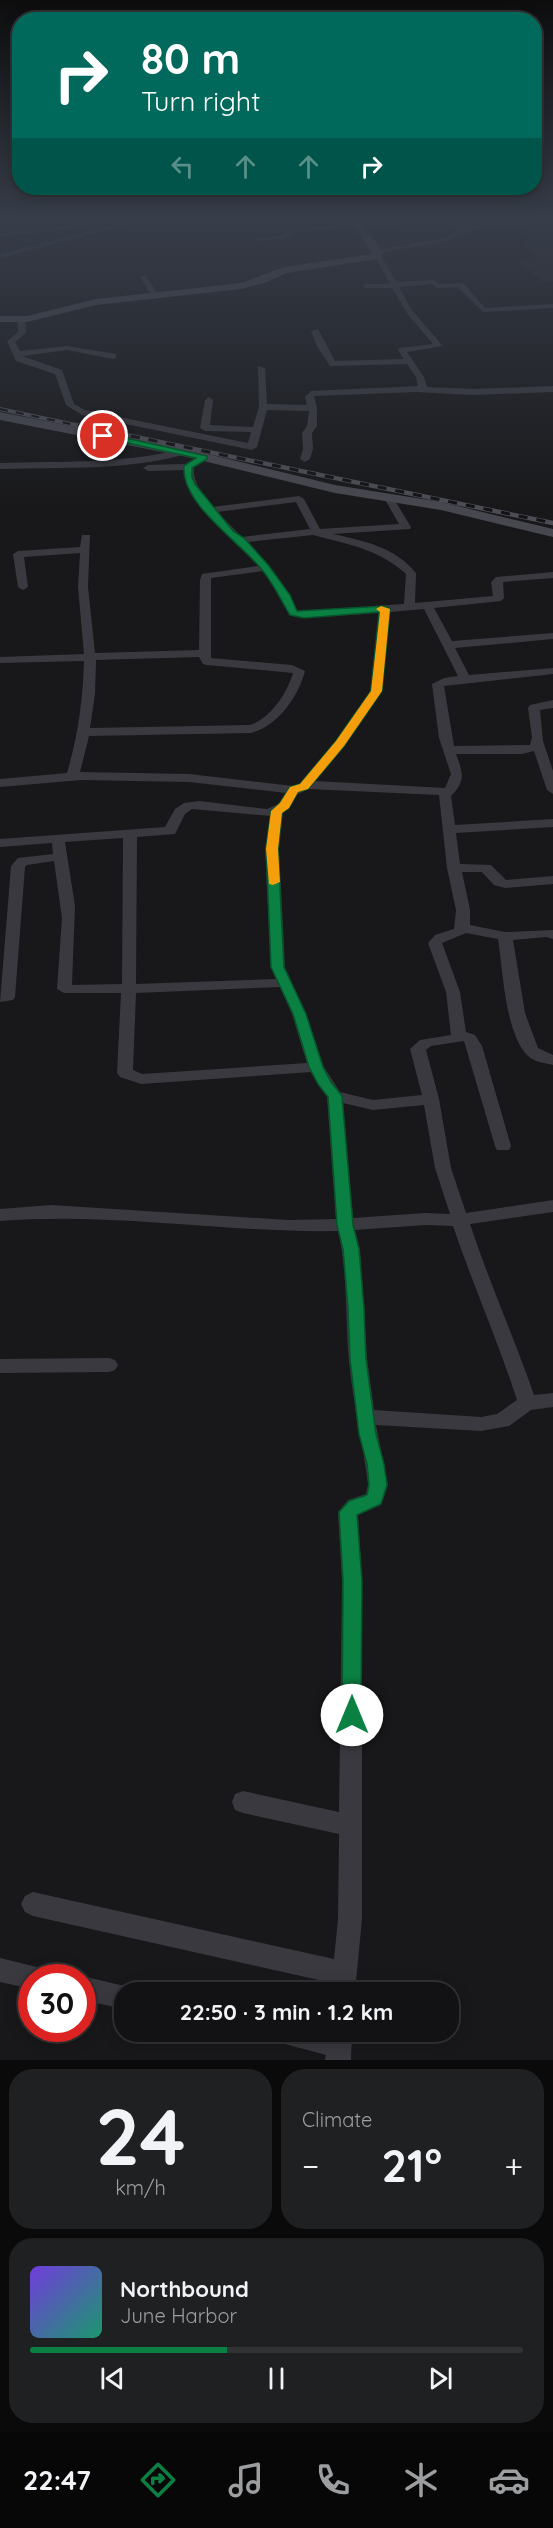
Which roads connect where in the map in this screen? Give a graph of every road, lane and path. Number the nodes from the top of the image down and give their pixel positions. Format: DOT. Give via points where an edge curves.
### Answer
graph roads {
  1 [pos="53,314"];
  2 [pos="411,314"];
  3 [pos="0,319"];
  4 [pos="21,319"];
  5 [pos="315,331"];
  6 [pos="11,341"];
  7 [pos="0,342"];
  8 [pos="16,354"];
  9 [pos="113,356"];
  10 [pos="410,361"];
  11 [pos="261,368"];
  12 [pos="423,389"];
  13 [pos="553,389"];
  14 [pos="209,400"];
  15 [pos="263,406"];
  16 [pos="313,408"];
  17 [pos="0,416"];
  18 [pos="258,430"];
  19 [pos="183,452"];
  20 [pos="204,458"];
  21 [pos="306,459"];
  22 [pos="0,466"];
  23 [pos="188,466"];
  24 [pos="94,470"];
  25 [pos="388,496"];
  26 [pos="211,510"];
  27 [pos="317,533"];
  28 [pos="553,533"];
  29 [pos="86,537"];
  30 [pos="240,540"];
  31 [pos="85,550"];
  32 [pos="266,568"];
  33 [pos="553,575"];
  34 [pos="23,587"];
  35 [pos="428,606"];
  36 [pos="409,607"];
  37 [pos="385,609"];
  38 [pos="553,636"];
  39 [pos="448,645"];
  40 [pos="205,653"];
  41 [pos="90,657"];
  42 [pos="0,660"];
  43 [pos="553,671"];
  44 [pos="465,678"];
  45 [pos="553,704"];
  46 [pos="84,732"];
  47 [pos="537,742"];
  48 [pos="450,750"];
  49 [pos="72,777"];
  50 [pos="0,783"];
  51 [pos="299,788"];
  52 [pos="553,790"];
  53 [pos="449,792"];
  54 [pos="277,811"];
  55 [pos="553,823"];
  56 [pos="450,829"];
  57 [pos="130,835"];
  58 [pos="58,839"];
  59 [pos="0,843"];
  60 [pos="58,857"];
  61 [pos="454,868"];
  62 [pos="553,880"];
  63 [pos="462,928"];
  64 [pos="553,935"];
  65 [pos="505,936"];
  66 [pos="285,982"];
  67 [pos="129,989"];
  68 [pos="0,997"];
  69 [pos="459,1035"];
  70 [pos="553,1060"];
  71 [pos="316,1067"];
  72 [pos="335,1096"];
  73 [pos="431,1099"];
  74 [pos="503,1146"];
  75 [pos="553,1206"];
  76 [pos="0,1215"];
  77 [pos="459,1220"];
  78 [pos="345,1225"];
  79 [pos="109,1365"];
  80 [pos="0,1366"];
  81 [pos="553,1400"];
  82 [pos="527,1403"];
  83 [pos="365,1417"];
  84 [pos="243,1802"];
  85 [pos="351,1826"];
  86 [pos="33,1904"];
  87 [pos="0,1970"];
  88 [pos="18,1974"];
  89 [pos="340,1982"];
  90 [pos="344,1982"];
  91 [pos="96,1991"];
  92 [pos="114,1995"];
  93 [pos="323,2042"];
  94 [pos="339,2046"];
  1 -- 4 [label="street"];
  2 -- 10 [label="street" via="439,346 402,350"];
  3 -- 4 [label="street"];
  4 -- 6 [label="street" via="22,333"];
  5 -- 10 [label="street" via="333,364"];
  6 -- 7 [label="street"];
  6 -- 8 [label="street"];
  8 -- 9 [label="street" via="67,348"];
  8 -- 18 [label="street" via="22,361 58,372 70,405 82,412 249,447 254,446"];
  10 -- 12 [label="street"];
  11 -- 15 [label="street"];
  12 -- 13 [label="street"];
  12 -- 16 [label="street" via="311,394"];
  14 -- 18 [label="street" via="205,428"];
  15 -- 16 [label="street"];
  15 -- 18 [label="street"];
  16 -- 21 [label="street"];
  17 -- 19 [label="street"];
  19 -- 20 [label="street"];
  19 -- 22 [label="street" via="162,458 98,463"];
  20 -- 23 [label="street"];
  20 -- 25 [label="street" via="335,489"];
  23 -- 24 [label="street"];
  23 -- 26 [label="street" via="187,477"];
  25 -- 27 [label="street" via="406,527"];
  25 -- 28 [label="street"];
  26 -- 27 [label="street" via="299,499"];
  26 -- 30 [label="street"];
  27 -- 30 [label="street"];
  27 -- 36 [label="street" via="358,541 398,558 411,573"];
  29 -- 31 [label="street"];
  30 -- 32 [label="street"];
  31 -- 34 [label="street" via="18,554"];
  31 -- 41 [label="street" via="83,587"];
  32 -- 37 [label="street" via="297,615"];
  32 -- 40 [label="street" via="206,576"];
  33 -- 35 [label="street" via="500,579 496,582 497,600"];
  35 -- 36 [label="street"];
  35 -- 39 [label="street"];
  36 -- 37 [label="street"];
  37 -- 51 [label="street" via="376,691 340,744"];
  38 -- 39 [label="street"];
  39 -- 44 [label="street"];
  40 -- 41 [label="street"];
  40 -- 46 [label="street" via="207,662 212,664 296,669 297,682 258,728"];
  41 -- 42 [label="street"];
  41 -- 46 [label="street"];
  43 -- 44 [label="street"];
  44 -- 48 [label="street" via="438,684"];
  45 -- 47 [label="street" via="534,708"];
  46 -- 49 [label="street"];
  47 -- 48 [label="street" via="535,747 522,750"];
  47 -- 52 [label="street"];
  48 -- 53 [label="street" via="457,774"];
  49 -- 50 [label="street"];
  49 -- 51 [label="street" via="189,778"];
  51 -- 53 [label="street" via="325,785"];
  51 -- 54 [label="street"];
  53 -- 56 [label="street" via="446,801"];
  54 -- 57 [label="street" via="188,806 181,810 170,831"];
  54 -- 66 [label="street" via="272,849 276,943 278,967"];
  55 -- 56 [label="street"];
  56 -- 61 [label="street"];
  57 -- 58 [label="street"];
  57 -- 67 [label="street"];
  58 -- 59 [label="street"];
  58 -- 60 [label="street"];
  60 -- 67 [label="street" via="67,894 64,989"];
  60 -- 68 [label="street" via="23,861 18,867 8,997"];
  61 -- 62 [label="street" via="486,868 505,884"];
  61 -- 63 [label="street" via="460,890"];
  63 -- 65 [label="street"];
  63 -- 69 [label="street" via="435,943 453,992"];
  64 -- 65 [label="street"];
  65 -- 70 [label="street" via="519,1018 528,1044 534,1053"];
  66 -- 67 [label="street"];
  66 -- 71 [label="street"];
  67 -- 71 [label="street" via="125,1073 141,1079"];
  69 -- 73 [label="street" via="418,1049"];
  69 -- 74 [label="street" via="470,1038 474,1046"];
  71 -- 72 [label="street"];
  72 -- 73 [label="street" via="373,1105"];
  72 -- 78 [label="street"];
  73 -- 77 [label="street" via="443,1168"];
  75 -- 77 [label="street"];
  76 -- 78 [label="street" via="51,1211 288,1226"];
  77 -- 78 [label="street"];
  77 -- 82 [label="street"];
  78 -- 83 [label="street" via="351,1249"];
  79 -- 80 [label="street"];
  81 -- 82 [label="street"];
  82 -- 83 [label="street" via="502,1420 481,1424"];
  83 -- 85 [label="street" via="378,1485 374,1499 348,1512 352,1581"];
  84 -- 85 [label="street"];
  85 -- 90 [label="street" via="350,1919"];
  86 -- 89 [label="street"];
  87 -- 88 [label="street"];
  91 -- 92 [label="street"];
  93 -- 94 [label="street"];
}
